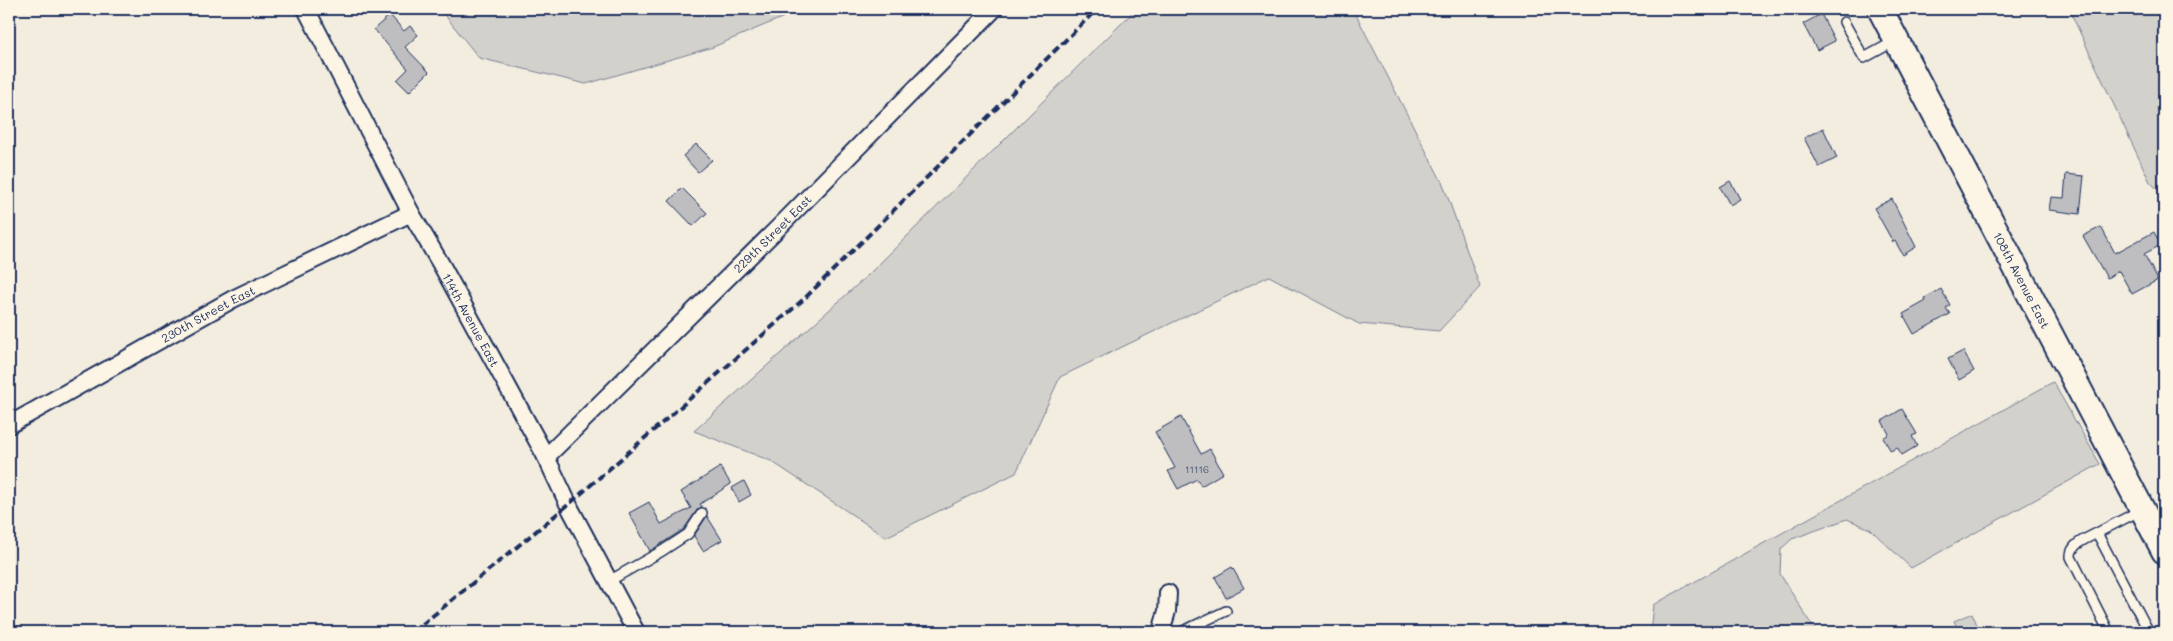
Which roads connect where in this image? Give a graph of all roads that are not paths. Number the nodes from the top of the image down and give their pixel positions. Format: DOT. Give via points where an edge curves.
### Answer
graph roads {
  1 [pos="306,9"];
  2 [pos="994,9"];
  3 [pos="1880,9"];
  4 [pos="1844,22"];
  5 [pos="1897,40"];
  6 [pos="411,213"];
  7 [pos="9,424"];
  8 [pos="546,457"];
  9 [pos="2142,509"];
  10 [pos="702,513"];
  11 [pos="2097,533"];
  12 [pos="2164,551"];
  13 [pos="609,581"];
  14 [pos="1168,593"];
  15 [pos="1226,611"];
  16 [pos="636,632"];
  17 [pos="1161,632"];
  18 [pos="1182,632"];
  19 [pos="2108,632"];
  20 [pos="2149,632"];
  1 -- 6 [label="street, 114th Avenue East"];
  2 -- 8 [label="street, 229th Street East"];
  3 -- 5 [label="street, 108th Avenue East"];
  4 -- 5 [label="lane" via="1864,58"];
  5 -- 9 [label="street, 108th Avenue East"];
  6 -- 7 [label="street, 230th Street East" via="233,298"];
  6 -- 8 [label="street, 114th Avenue East"];
  8 -- 13 [label="street, 114th Avenue East"];
  9 -- 11 [label="lane"];
  9 -- 12 [label="street, 108th Avenue East"];
  10 -- 13 [label="lane" via="688,534"];
  11 -- 19 [label="lane" via="2074,546 2071,557"];
  11 -- 20 [label="lane"];
  13 -- 16 [label="street, 114th Avenue East"];
  14 -- 17 [label="street"];
  15 -- 18 [label="lane"];
}
